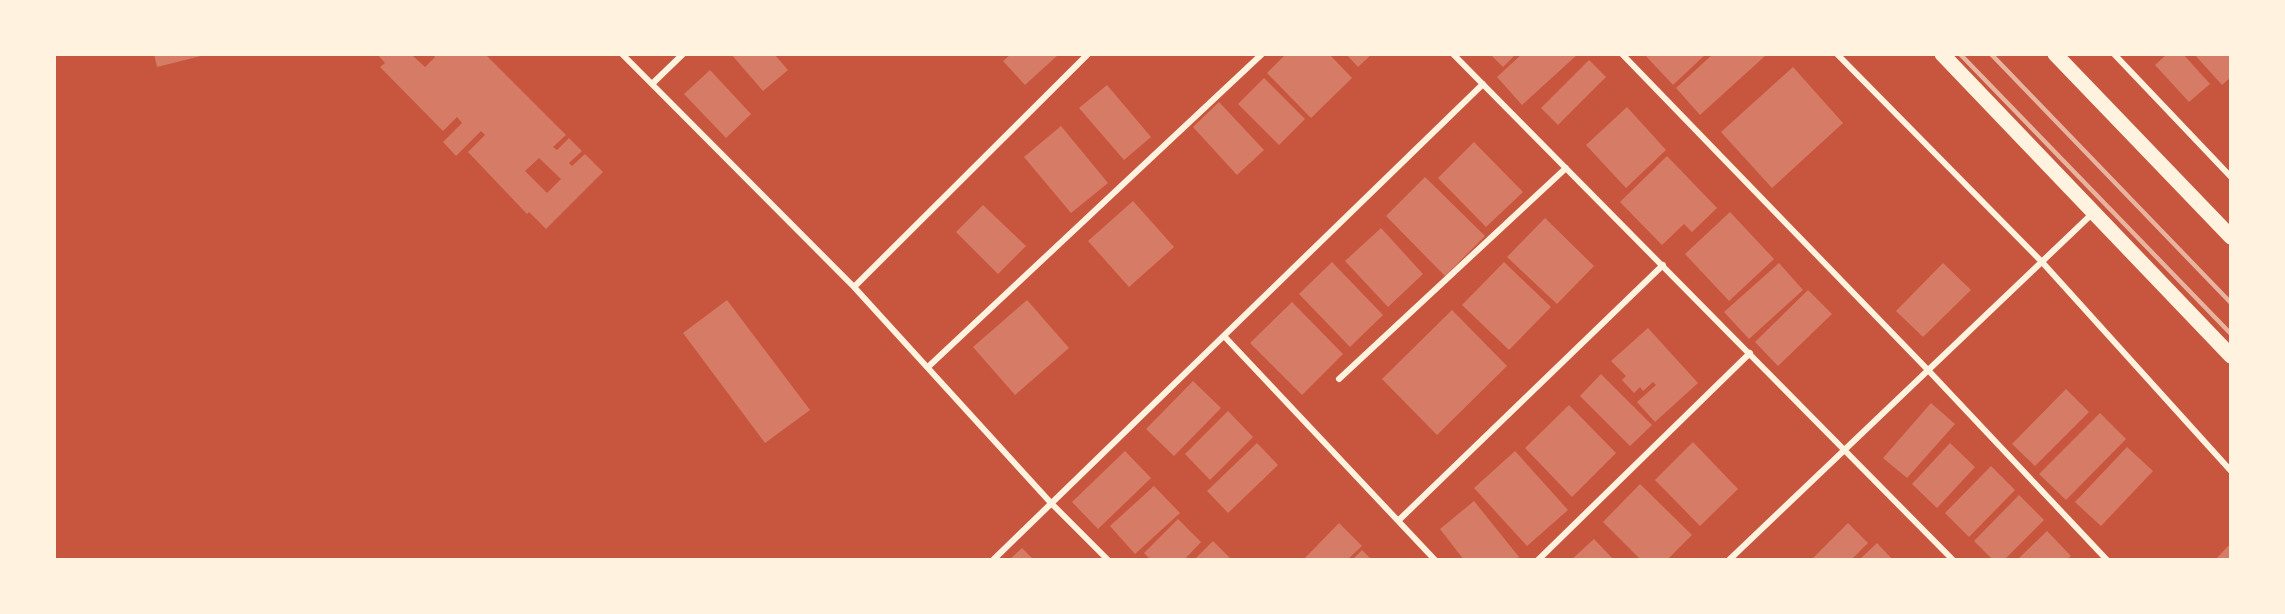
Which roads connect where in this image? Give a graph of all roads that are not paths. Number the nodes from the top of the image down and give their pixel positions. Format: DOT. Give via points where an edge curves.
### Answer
graph roads {
  1 [pos="622,54"];
  2 [pos="683,54"];
  3 [pos="1088,54"];
  4 [pos="1262,54"];
  5 [pos="1454,54"];
  6 [pos="1622,54"];
  7 [pos="1837,54"];
  8 [pos="1942,54"];
  9 [pos="2055,54"];
  10 [pos="2119,56"];
  11 [pos="652,84"];
  12 [pos="1483,84"];
  13 [pos="1566,168"];
  14 [pos="2231,177"];
  15 [pos="2094,212"];
  16 [pos="2231,237"];
  17 [pos="2042,262"];
  18 [pos="1663,265"];
  19 [pos="854,286"];
  20 [pos="1224,336"];
  21 [pos="1750,353"];
  22 [pos="2231,356"];
  23 [pos="927,367"];
  24 [pos="1928,370"];
  25 [pos="1339,379"];
  26 [pos="1846,449"];
  27 [pos="2231,471"];
  28 [pos="1051,503"];
  29 [pos="1399,520"];
  30 [pos="993,560"];
  31 [pos="1108,560"];
  32 [pos="1435,560"];
  33 [pos="1538,560"];
  34 [pos="1729,560"];
  35 [pos="1953,560"];
  36 [pos="2107,560"];
  1 -- 11 [label="street"];
  2 -- 11 [label="street"];
  3 -- 19 [label="street"];
  4 -- 23 [label="street"];
  5 -- 12 [label="street"];
  6 -- 24 [label="street"];
  7 -- 17 [label="street"];
  8 -- 15 [label="main road"];
  9 -- 16 [label="main road"];
  10 -- 14 [label="street"];
  11 -- 19 [label="street"];
  12 -- 13 [label="street"];
  12 -- 20 [label="street"];
  13 -- 18 [label="street"];
  13 -- 25 [label="street"];
  15 -- 17 [label="street"];
  15 -- 22 [label="main road"];
  17 -- 24 [label="street"];
  17 -- 27 [label="street"];
  18 -- 21 [label="street"];
  18 -- 29 [label="street"];
  19 -- 23 [label="street"];
  20 -- 28 [label="street"];
  20 -- 29 [label="street"];
  21 -- 26 [label="street"];
  21 -- 33 [label="street"];
  23 -- 28 [label="street"];
  24 -- 26 [label="street"];
  24 -- 36 [label="street"];
  26 -- 34 [label="street"];
  26 -- 35 [label="street"];
  28 -- 30 [label="street"];
  28 -- 31 [label="street"];
  29 -- 32 [label="street"];
}
